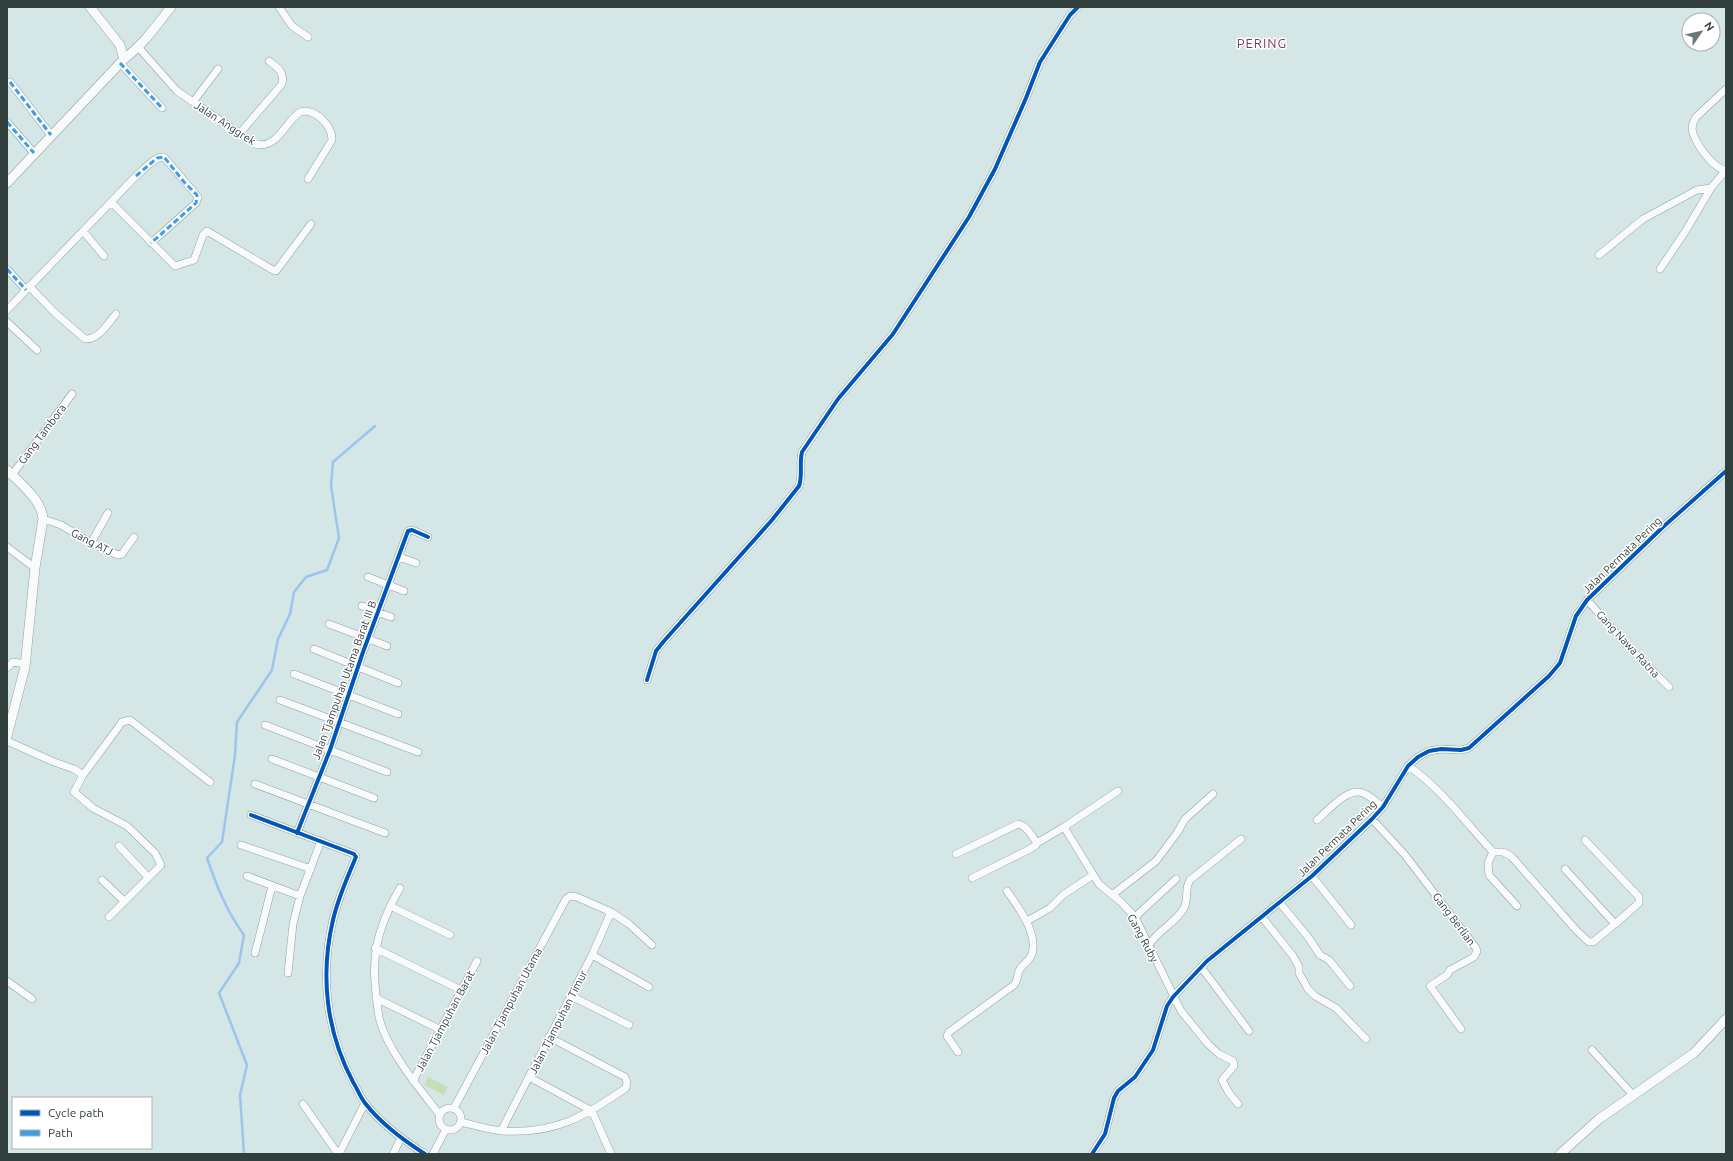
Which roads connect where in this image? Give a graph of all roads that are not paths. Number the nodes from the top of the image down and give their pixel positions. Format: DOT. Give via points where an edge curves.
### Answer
graph roads {
  1 [pos="90,7"];
  2 [pos="171,7"];
  3 [pos="279,7"];
  4 [pos="1078,7"];
  5 [pos="308,37"];
  6 [pos="139,48"];
  7 [pos="122,61"];
  8 [pos="269,61"];
  9 [pos="218,69"];
  10 [pos="10,82"];
  11 [pos="1726,89"];
  12 [pos="193,102"];
  13 [pos="162,108"];
  14 [pos="7,122"];
  15 [pos="240,133"];
  16 [pos="51,135"];
  17 [pos="34,153"];
  18 [pos="308,178"];
  19 [pos="7,183"];
  20 [pos="1711,188"];
  21 [pos="111,202"];
  22 [pos="311,224"];
  23 [pos="83,231"];
  24 [pos="151,244"];
  25 [pos="1599,255"];
  26 [pos="104,256"];
  27 [pos="7,269"];
  28 [pos="1660,269"];
  29 [pos="28,288"];
  30 [pos="7,310"];
  31 [pos="116,314"];
  32 [pos="7,322"];
  33 [pos="38,350"];
  34 [pos="72,394"];
  35 [pos="1726,471"];
  36 [pos="9,472"];
  37 [pos="108,513"];
  38 [pos="43,519"];
  39 [pos="428,536"];
  40 [pos="134,537"];
  41 [pos="91,543"];
  42 [pos="7,547"];
  43 [pos="399,557"];
  44 [pos="416,563"];
  45 [pos="32,565"];
  46 [pos="368,577"];
  47 [pos="388,585"];
  48 [pos="404,591"];
  49 [pos="1587,600"];
  50 [pos="362,606"];
  51 [pos="378,612"];
  52 [pos="391,617"];
  53 [pos="329,624"];
  54 [pos="368,639"];
  55 [pos="387,646"];
  56 [pos="314,649"];
  57 [pos="25,664"];
  58 [pos="358,666"];
  59 [pos="7,668"];
  60 [pos="294,674"];
  61 [pos="647,680"];
  62 [pos="398,683"];
  63 [pos="1669,687"];
  64 [pos="349,696"];
  65 [pos="280,700"];
  66 [pos="398,714"];
  67 [pos="340,723"];
  68 [pos="265,725"];
  69 [pos="7,736"];
  70 [pos="7,741"];
  71 [pos="330,750"];
  72 [pos="418,752"];
  73 [pos="272,759"];
  74 [pos="1408,766"];
  75 [pos="387,772"];
  76 [pos="83,775"];
  77 [pos="319,777"];
  78 [pos="210,782"];
  79 [pos="255,784"];
  80 [pos="1118,791"];
  81 [pos="1213,794"];
  82 [pos="374,798"];
  83 [pos="308,804"];
  84 [pos="1383,808"];
  85 [pos="251,815"];
  86 [pos="1317,820"];
  87 [pos="1372,820"];
  88 [pos="1064,827"];
  89 [pos="297,833"];
  90 [pos="385,833"];
  91 [pos="1241,839"];
  92 [pos="1585,840"];
  93 [pos="321,841"];
  94 [pos="1037,843"];
  95 [pos="241,845"];
  96 [pos="119,846"];
  97 [pos="1493,852"];
  98 [pos="956,854"];
  99 [pos="311,869"];
  100 [pos="1565,869"];
  101 [pos="1093,875"];
  102 [pos="247,876"];
  103 [pos="1312,876"];
  104 [pos="148,877"];
  105 [pos="972,878"];
  106 [pos="1176,879"];
  107 [pos="102,880"];
  108 [pos="272,886"];
  109 [pos="400,888"];
  110 [pos="1007,891"];
  111 [pos="1112,895"];
  112 [pos="300,896"];
  113 [pos="124,901"];
  114 [pos="1280,903"];
  115 [pos="390,906"];
  116 [pos="1517,906"];
  117 [pos="611,912"];
  118 [pos="1134,916"];
  119 [pos="109,917"];
  120 [pos="1262,917"];
  121 [pos="1027,921"];
  122 [pos="1615,924"];
  123 [pos="1351,925"];
  124 [pos="450,935"];
  125 [pos="652,945"];
  126 [pos="1150,945"];
  127 [pos="375,948"];
  128 [pos="255,953"];
  129 [pos="592,955"];
  130 [pos="478,961"];
  131 [pos="1201,967"];
  132 [pos="288,973"];
  133 [pos="7,981"];
  134 [pos="1350,986"];
  135 [pos="649,987"];
  136 [pos="461,990"];
  137 [pos="571,996"];
  138 [pos="1173,997"];
  139 [pos="376,998"];
  140 [pos="32,999"];
  141 [pos="1726,1019"];
  142 [pos="629,1025"];
  143 [pos="1461,1029"];
  144 [pos="441,1030"];
  145 [pos="1249,1031"];
  146 [pos="549,1037"];
  147 [pos="1366,1038"];
  148 [pos="1592,1050"];
  149 [pos="958,1052"];
  150 [pos="529,1076"];
  151 [pos="413,1081"];
  152 [pos="1633,1095"];
  153 [pos="365,1103"];
  154 [pos="303,1104"];
  155 [pos="1238,1104"];
  156 [pos="454,1108"];
  157 [pos="592,1111"];
  158 [pos="440,1114"];
  159 [pos="461,1122"];
  160 [pos="446,1129"];
  161 [pos="501,1131"];
  162 [pos="401,1138"];
  163 [pos="338,1154"];
  164 [pos="393,1154"];
  165 [pos="425,1154"];
  166 [pos="433,1154"];
  167 [pos="611,1154"];
  168 [pos="1092,1154"];
  169 [pos="1560,1154"];
  1 -- 7 [label="street" via="120,45"];
  2 -- 6 [label="street"];
  3 -- 5 [label="street" via="292,26"];
  4 -- 61 [label="street" via="1070,15 1040,62 995,169 969,218 893,334 838,399 802,452 800,486 664,641 655,655"];
  6 -- 7 [label="street"];
  6 -- 12 [label="street, Jalan Anggrek" via="177,91"];
  7 -- 13 [label="street"];
  7 -- 16 [label="street"];
  8 -- 15 [label="street" via="282,72 282,84"];
  9 -- 12 [label="street"];
  10 -- 16 [label="street"];
  11 -- 20 [label="street" via="1693,122 1695,138 1714,164 1719,169 1726,170"];
  12 -- 15 [label="street, Jalan Anggrek"];
  14 -- 17 [label="street"];
  15 -- 18 [label="street, Jalan Anggrek" via="260,145 277,138 300,112 320,117 330,131 332,140"];
  16 -- 17 [label="street"];
  17 -- 19 [label="street"];
  20 -- 25 [label="street" via="1696,190 1644,219"];
  20 -- 28 [label="street"];
  21 -- 23 [label="street"];
  21 -- 24 [label="street"];
  21 -- 24 [label="street" via="154,160 164,157 198,197 196,203"];
  22 -- 24 [label="street" via="275,271 209,231 204,233 194,260 178,266 173,266"];
  23 -- 26 [label="street"];
  23 -- 29 [label="street"];
  27 -- 29 [label="street"];
  29 -- 30 [label="street"];
  29 -- 31 [label="street" via="85,339 101,332"];
  32 -- 33 [label="street"];
  34 -- 36 [label="street, Gang Tambora"];
  35 -- 49 [label="street, Jalan Permata Pering"];
  36 -- 38 [label="street" via="37,501 43,512"];
  37 -- 41 [label="street"];
  38 -- 41 [label="street, Gang ATJ"];
  38 -- 45 [label="street"];
  39 -- 43 [label="street, Jalan Tjampuhan Utama Barat III B" via="408,531"];
  40 -- 41 [label="street, Gang ATJ" via="120,555"];
  42 -- 45 [label="street"];
  43 -- 44 [label="street"];
  43 -- 47 [label="street, Jalan Tjampuhan Utama Barat III B"];
  45 -- 57 [label="street"];
  46 -- 47 [label="street"];
  47 -- 48 [label="street"];
  47 -- 51 [label="street, Jalan Tjampuhan Utama Barat III B"];
  49 -- 63 [label="street, Gang Nawa Ratna"];
  49 -- 74 [label="street, Jalan Permata Pering" via="1576,616 1563,658 1549,676 1469,748 1429,751"];
  50 -- 51 [label="street"];
  51 -- 52 [label="street"];
  51 -- 54 [label="street, Jalan Tjampuhan Utama Barat III B"];
  53 -- 54 [label="street"];
  54 -- 55 [label="street"];
  54 -- 58 [label="street, Jalan Tjampuhan Utama Barat III B"];
  56 -- 58 [label="street"];
  57 -- 59 [label="street" via="13,662"];
  57 -- 69 [label="street"];
  58 -- 62 [label="street"];
  58 -- 64 [label="street, Jalan Tjampuhan Utama Barat III B"];
  60 -- 64 [label="street"];
  64 -- 66 [label="street"];
  64 -- 67 [label="street, Jalan Tjampuhan Utama Barat III B"];
  65 -- 67 [label="street"];
  67 -- 71 [label="street, Jalan Tjampuhan Utama Barat III B"];
  67 -- 72 [label="street"];
  68 -- 71 [label="street"];
  70 -- 76 [label="street"];
  71 -- 75 [label="street"];
  71 -- 77 [label="street, Jalan Tjampuhan Utama Barat III B"];
  73 -- 77 [label="street"];
  74 -- 84 [label="street, Jalan Permata Pering"];
  74 -- 97 [label="street" via="1420,773 1434,787"];
  76 -- 78 [label="street" via="122,722 130,720"];
  76 -- 104 [label="street" via="75,793 93,808 127,826 158,858 161,865"];
  77 -- 82 [label="street"];
  77 -- 83 [label="street, Jalan Tjampuhan Utama Barat III B"];
  79 -- 83 [label="street"];
  80 -- 88 [label="street"];
  81 -- 111 [label="street" via="1185,819 1156,861"];
  83 -- 89 [label="street, Jalan Tjampuhan Utama Barat III B"];
  83 -- 90 [label="street"];
  84 -- 86 [label="street" via="1364,793 1353,791"];
  84 -- 87 [label="street, Jalan Permata Pering"];
  85 -- 89 [label="street"];
  87 -- 103 [label="street, Jalan Permata Pering"];
  87 -- 143 [label="street, Gang Berlian" via="1405,855 1476,948 1474,958 1450,970 1447,975 1430,986"];
  88 -- 94 [label="street"];
  88 -- 101 [label="street, Gang Ruby"];
  89 -- 93 [label="street"];
  91 -- 126 [label="street" via="1190,880 1186,888 1186,903 1183,910 1160,931"];
  92 -- 122 [label="street" via="1639,896 1639,903"];
  93 -- 99 [label="street"];
  93 -- 153 [label="street" via="356,857 333,920 325,977 327,1005 335,1040 346,1068"];
  94 -- 98 [label="street" via="1027,829 1018,824"];
  94 -- 105 [label="street" via="1009,861"];
  95 -- 99 [label="street"];
  96 -- 104 [label="street"];
  97 -- 116 [label="street" via="1488,863 1489,875"];
  97 -- 122 [label="street" via="1503,852 1511,856 1589,942 1593,942"];
  99 -- 112 [label="street"];
  100 -- 122 [label="street"];
  101 -- 111 [label="street, Gang Ruby"];
  101 -- 121 [label="street" via="1063,895 1050,908"];
  102 -- 108 [label="street"];
  103 -- 114 [label="street, Jalan Permata Pering"];
  103 -- 123 [label="street"];
  104 -- 113 [label="street"];
  106 -- 118 [label="street"];
  107 -- 113 [label="street"];
  108 -- 112 [label="street"];
  108 -- 128 [label="street"];
  109 -- 115 [label="street"];
  110 -- 121 [label="street"];
  111 -- 118 [label="street, Gang Ruby"];
  112 -- 132 [label="street" via="293,924"];
  113 -- 119 [label="street"];
  114 -- 120 [label="street, Jalan Permata Pering"];
  114 -- 134 [label="street" via="1320,956 1329,960"];
  115 -- 124 [label="street"];
  115 -- 127 [label="street"];
  117 -- 125 [label="street"];
  117 -- 129 [label="street, Jalan Tjampuhan Timur"];
  117 -- 156 [label="street, Jalan Tjampuhan Utama" via="577,897 570,896 563,902"];
  118 -- 126 [label="street, Gang Ruby"];
  120 -- 131 [label="street, Jalan Permata Pering"];
  120 -- 147 [label="street" via="1294,956 1299,973 1308,989 1336,1008"];
  121 -- 149 [label="street" via="1033,947 1031,958 1019,972 1014,985 949,1032 947,1036"];
  126 -- 138 [label="street, Gang Ruby"];
  127 -- 136 [label="street"];
  127 -- 139 [label="street"];
  129 -- 135 [label="street"];
  129 -- 137 [label="street, Jalan Tjampuhan Timur"];
  130 -- 136 [label="street, Jalan Tjampuhan Barat"];
  131 -- 138 [label="street, Jalan Permata Pering"];
  131 -- 145 [label="street"];
  133 -- 140 [label="street"];
  136 -- 144 [label="street, Jalan Tjampuhan Barat"];
  137 -- 142 [label="street"];
  137 -- 146 [label="street, Jalan Tjampuhan Timur"];
  138 -- 155 [label="street, Gang Ruby" via="1208,1044 1219,1054 1233,1061 1234,1066 1222,1080"];
  138 -- 168 [label="street, Jalan Permata Pering" via="1167,1006 1153,1050 1135,1077 1118,1091 1105,1134"];
  139 -- 144 [label="street"];
  139 -- 151 [label="street" via="379,1018 390,1043"];
  141 -- 152 [label="street" via="1694,1053"];
  144 -- 151 [label="street, Jalan Tjampuhan Barat"];
  146 -- 150 [label="street, Jalan Tjampuhan Timur"];
  146 -- 157 [label="street" via="625,1077 628,1082 626,1088"];
  148 -- 152 [label="street"];
  150 -- 157 [label="street"];
  150 -- 161 [label="street, Jalan Tjampuhan Timur"];
  151 -- 158 [label="street"];
  152 -- 169 [label="street" via="1599,1119"];
  153 -- 162 [label="street"];
  153 -- 163 [label="street"];
  154 -- 163 [label="street"];
  156 -- 158 [label="street" via="446,1109"];
  156 -- 159 [label="street" via="460,1114"];
  157 -- 161 [label="street" via="565,1124 543,1130"];
  157 -- 167 [label="street"];
  158 -- 160 [label="street" via="440,1123"];
  159 -- 160 [label="street" via="453,1130"];
  159 -- 161 [label="street"];
  160 -- 166 [label="street"];
  162 -- 164 [label="street"];
  162 -- 165 [label="street"];
}
